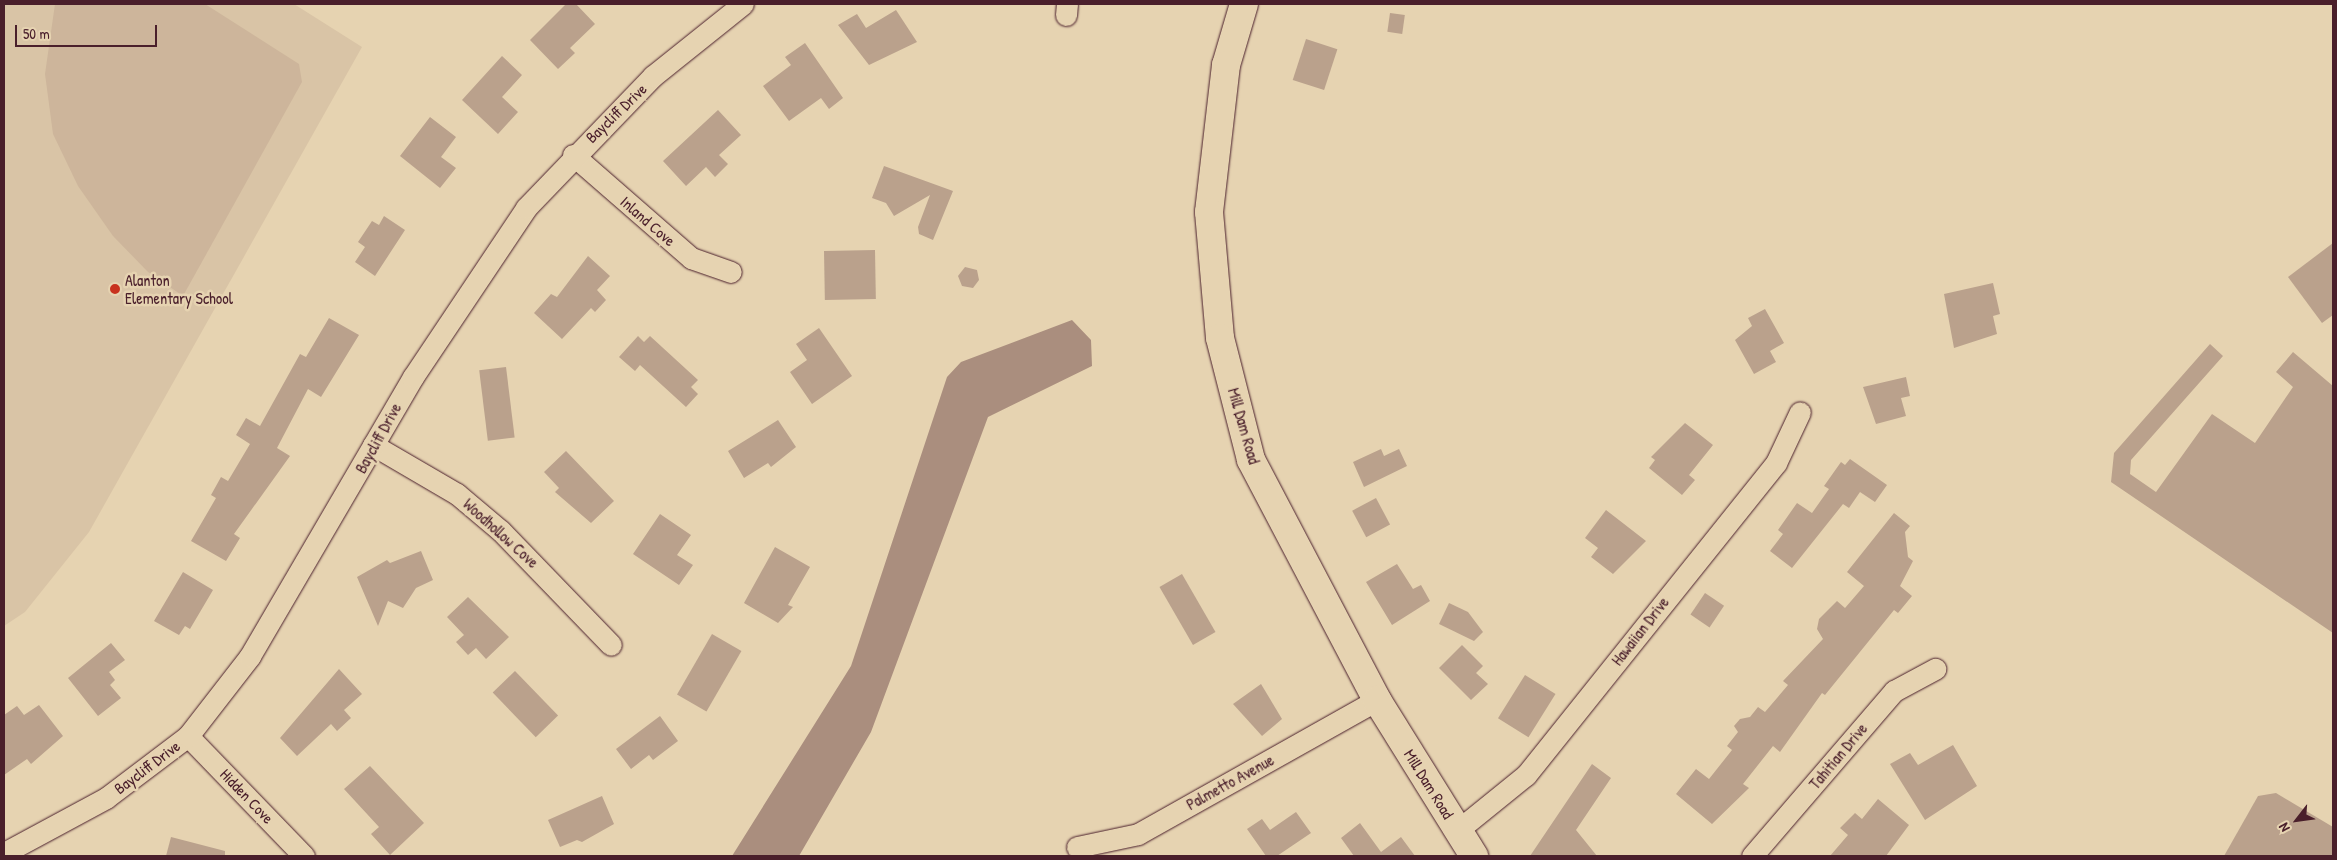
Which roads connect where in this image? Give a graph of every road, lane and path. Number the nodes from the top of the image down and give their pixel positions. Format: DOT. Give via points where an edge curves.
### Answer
graph roads {
  1 [pos="743,4"];
  2 [pos="1244,4"];
  3 [pos="573,155"];
  4 [pos="731,272"];
  5 [pos="1800,412"];
  6 [pos="373,445"];
  7 [pos="611,645"];
  8 [pos="1935,669"];
  9 [pos="1377,700"];
  10 [pos="188,736"];
  11 [pos="1458,830"];
  12 [pos="1077,847"];
  13 [pos="4,853"];
  14 [pos="304,856"];
  15 [pos="1474,856"];
  16 [pos="1752,856"];
  1 -- 3 [label="street, Baycliff Drive" via="654,76"];
  2 -- 9 [label="street, Mill Dam Road" via="1226,65 1209,212 1220,338 1251,460"];
  3 -- 4 [label="street, Inland Cove" via="691,258"];
  3 -- 6 [label="street, Baycliff Drive" via="526,208 488,263"];
  5 -- 11 [label="street, Hawaiian Drive" via="1776,463 1526,775"];
  6 -- 7 [label="street, Woodhollow Cove" via="457,494 501,531"];
  6 -- 10 [label="street, Baycliff Drive" via="250,656"];
  8 -- 16 [label="street, Tahitian Drive" via="1894,691"];
  9 -- 11 [label="street, Mill Dam Road"];
  9 -- 12 [label="street, Palmetto Avenue" via="1138,834"];
  10 -- 13 [label="street, Baycliff Drive" via="106,798"];
  10 -- 14 [label="street, Hidden Cove"];
  11 -- 15 [label="street, Mill Dam Road"];
}
